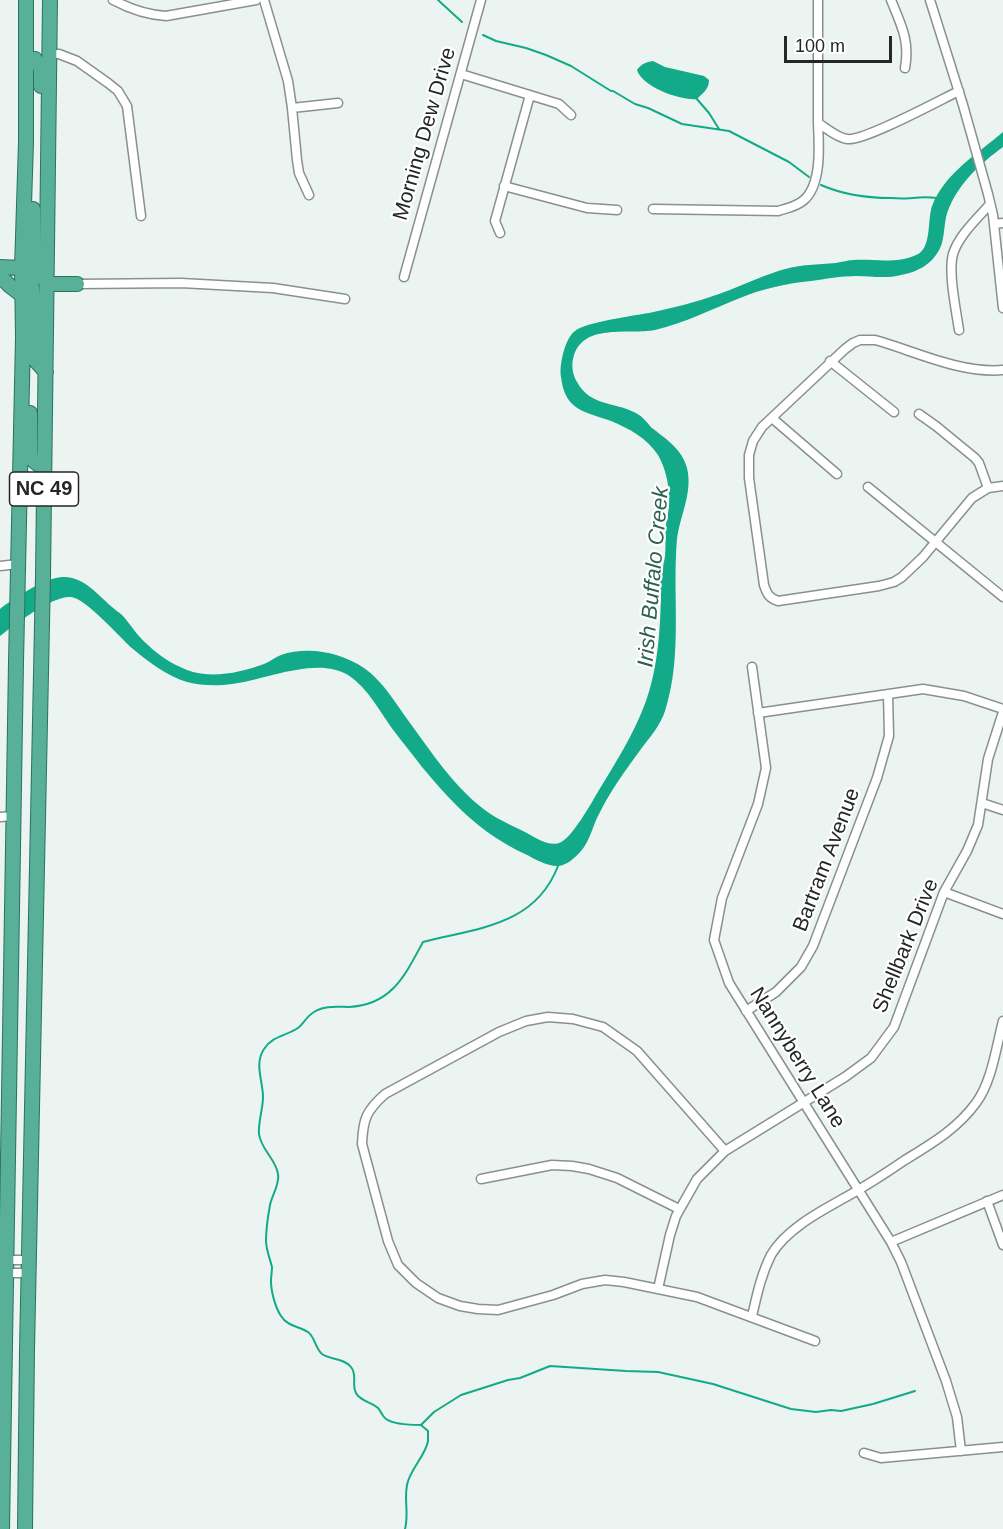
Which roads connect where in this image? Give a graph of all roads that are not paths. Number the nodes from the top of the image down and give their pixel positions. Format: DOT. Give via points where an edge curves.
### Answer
graph roads {
  1 [pos="26,0"];
  2 [pos="50,0"];
  3 [pos="113,0"];
  4 [pos="255,0"];
  5 [pos="264,0"];
  6 [pos="481,0"];
  7 [pos="818,0"];
  8 [pos="891,0"];
  9 [pos="930,0"];
  10 [pos="51,54"];
  11 [pos="27,59"];
  12 [pos="905,68"];
  13 [pos="461,74"];
  14 [pos="958,91"];
  15 [pos="530,94"];
  16 [pos="338,103"];
  17 [pos="292,108"];
  18 [pos="571,115"];
  19 [pos="50,119"];
  20 [pos="818,123"];
  21 [pos="504,186"];
  22 [pos="26,188"];
  23 [pos="309,195"];
  24 [pos="990,204"];
  25 [pos="653,209"];
  26 [pos="617,210"];
  27 [pos="141,216"];
  28 [pos="998,224"];
  29 [pos="500,232"];
  30 [pos="48,264"];
  31 [pos="0,267"];
  32 [pos="22,267"];
  33 [pos="0,276"];
  34 [pos="404,277"];
  35 [pos="47,284"];
  36 [pos="77,284"];
  37 [pos="23,296"];
  38 [pos="345,299"];
  39 [pos="1003,308"];
  40 [pos="959,330"];
  41 [pos="831,361"];
  42 [pos="1003,370"];
  43 [pos="46,372"];
  44 [pos="21,401"];
  45 [pos="894,412"];
  46 [pos="919,414"];
  47 [pos="772,418"];
  48 [pos="44,465"];
  49 [pos="837,474"];
  50 [pos="1003,486"];
  51 [pos="868,487"];
  52 [pos="988,488"];
  53 [pos="935,542"];
  54 [pos="18,564"];
  55 [pos="0,566"];
  56 [pos="1003,597"];
  57 [pos="752,667"];
  58 [pos="888,694"];
  59 [pos="1003,710"];
  60 [pos="758,713"];
  61 [pos="982,803"];
  62 [pos="1003,810"];
  63 [pos="7,816"];
  64 [pos="944,892"];
  65 [pos="1003,914"];
  66 [pos="746,1011"];
  67 [pos="1003,1021"];
  68 [pos="804,1104"];
  69 [pos="725,1151"];
  70 [pos="481,1179"];
  71 [pos="859,1190"];
  72 [pos="1003,1195"];
  73 [pos="987,1201"];
  74 [pos="679,1209"];
  75 [pos="891,1242"];
  76 [pos="1003,1245"];
  77 [pos="3,1266"];
  78 [pos="29,1266"];
  79 [pos="658,1289"];
  80 [pos="752,1316"];
  81 [pos="815,1341"];
  82 [pos="1003,1447"];
  83 [pos="961,1451"];
  84 [pos="864,1453"];
  85 [pos="2,1529"];
  86 [pos="24,1529"];
  1 -- 11 [label="highway, NC 49"];
  2 -- 10 [label="highway, NC 49"];
  3 -- 4 [label="street" via="139,12 166,16"];
  5 -- 17 [label="street"];
  6 -- 13 [label="street, Morning Dew Drive"];
  7 -- 20 [label="street"];
  8 -- 12 [label="street" via="905,36"];
  9 -- 14 [label="street"];
  10 -- 19 [label="highway, NC 49"];
  10 -- 27 [label="street" via="77,61 123,96"];
  11 -- 19 [label="highway" via="35,59 41,69 41,113"];
  11 -- 22 [label="highway, NC 49"];
  13 -- 15 [label="street"];
  13 -- 34 [label="street, Morning Dew Drive"];
  14 -- 20 [label="street" via="857,138 847,139"];
  14 -- 24 [label="street"];
  15 -- 18 [label="street" via="559,104"];
  15 -- 21 [label="street"];
  16 -- 17 [label="street"];
  17 -- 23 [label="street" via="299,173"];
  19 -- 30 [label="highway, NC 49"];
  20 -- 25 [label="street" via="815,179 807,196 793,207 778,211"];
  21 -- 26 [label="street" via="587,208"];
  21 -- 29 [label="street" via="495,221"];
  22 -- 32 [label="highway, NC 49"];
  22 -- 35 [label="highway" via="33,193 36,266"];
  24 -- 28 [label="street"];
  24 -- 40 [label="street" via="958,242 953,254"];
  28 -- 39 [label="street"];
  30 -- 35 [label="highway, NC 49"];
  30 -- 36 [label="highway"];
  31 -- 32 [label="highway"];
  32 -- 37 [label="highway, NC 49"];
  32 -- 43 [label="highway" via="33,288 36,362"];
  33 -- 37 [label="highway"];
  35 -- 36 [label="highway"];
  35 -- 43 [label="highway, NC 49"];
  36 -- 38 [label="street" via="193,283 273,288"];
  37 -- 44 [label="highway, NC 49"];
  41 -- 42 [label="street" via="853,342 875,340 962,367"];
  41 -- 45 [label="street"];
  41 -- 47 [label="street"];
  43 -- 48 [label="highway, NC 49"];
  44 -- 48 [label="highway" via="30,407 30,458"];
  44 -- 54 [label="highway, NC 49"];
  46 -- 52 [label="street" via="975,458"];
  47 -- 49 [label="street"];
  47 -- 53 [label="street" via="753,441 748,463 764,585 770,598 778,601 894,582"];
  48 -- 78 [label="highway, NC 49"];
  50 -- 52 [label="street"];
  51 -- 53 [label="street"];
  52 -- 53 [label="street" via="972,498"];
  53 -- 56 [label="street"];
  54 -- 55 [label="street"];
  54 -- 63 [label="highway, NC 49"];
  57 -- 60 [label="street, Nannyberry Lane"];
  58 -- 59 [label="street" via="923,689 964,696"];
  58 -- 60 [label="street"];
  58 -- 66 [label="street, Bartram Avenue" via="889,736 877,778 813,946 801,967 776,992"];
  59 -- 61 [label="street, Shellbark Drive" via="988,759"];
  60 -- 66 [label="street, Nannyberry Lane" via="765,768 758,804 722,898 714,940 729,983"];
  61 -- 62 [label="street"];
  61 -- 64 [label="street, Shellbark Drive" via="967,851"];
  63 -- 77 [label="highway, NC 49"];
  64 -- 65 [label="street"];
  64 -- 68 [label="street, Shellbark Drive" via="894,1027 871,1058"];
  66 -- 68 [label="street, Nannyberry Lane"];
  67 -- 71 [label="street" via="986,1085 962,1120"];
  68 -- 69 [label="street, Shellbark Drive"];
  68 -- 71 [label="street, Nannyberry Lane"];
  69 -- 74 [label="street, Shellbark Drive" via="697,1179"];
  69 -- 79 [label="street" via="637,1051 603,1027 573,1019 548,1017 498,1032 385,1094 367,1115 362,1144 388,1241 398,1265 438,1298 460,1306 498,1310 605,1280"];
  70 -- 74 [label="street" via="552,1165 572,1166 617,1178"];
  71 -- 75 [label="street, Nannyberry Lane"];
  71 -- 80 [label="street" via="792,1231 772,1253 760,1279"];
  72 -- 73 [label="street"];
  73 -- 75 [label="street"];
  73 -- 76 [label="street"];
  74 -- 79 [label="street, Shellbark Drive"];
  75 -- 83 [label="street, Nannyberry Lane" via="957,1416"];
  77 -- 78 [label="street"];
  77 -- 78 [label="street"];
  77 -- 85 [label="highway, NC 49"];
  78 -- 86 [label="highway, NC 49"];
  79 -- 80 [label="street" via="697,1297"];
  80 -- 81 [label="street"];
  82 -- 83 [label="street"];
  83 -- 84 [label="street" via="881,1458"];
}
